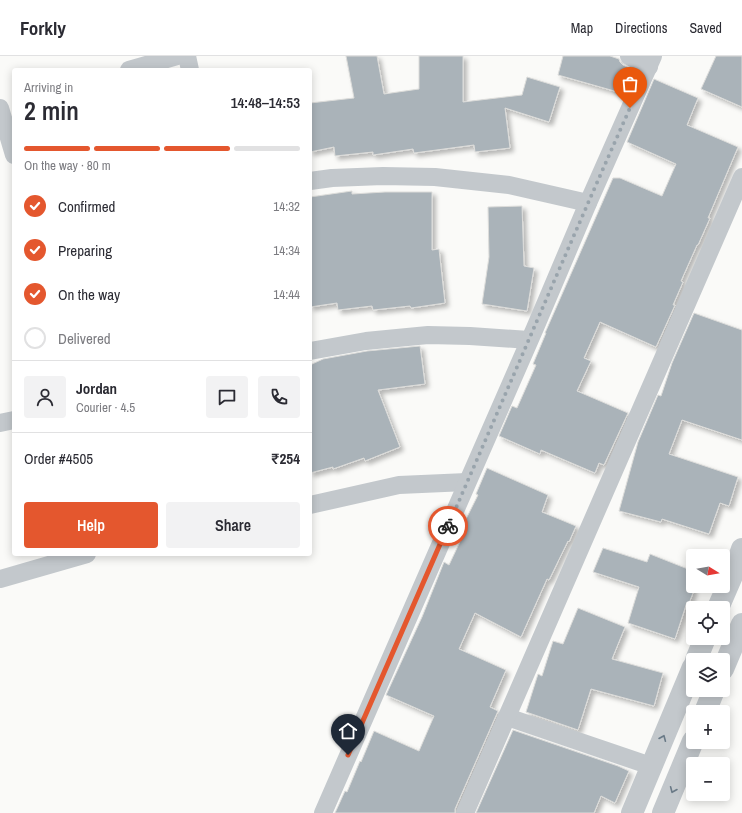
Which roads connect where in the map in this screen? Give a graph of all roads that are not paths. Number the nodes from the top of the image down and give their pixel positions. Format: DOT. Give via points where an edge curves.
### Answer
graph roads {
  1 [pos="178,56"];
  2 [pos="187,56"];
  3 [pos="628,56"];
  4 [pos="651,62"];
  5 [pos="135,68"];
  6 [pos="190,68"];
  7 [pos="12,104"];
  8 [pos="0,107"];
  9 [pos="12,148"];
  10 [pos="742,177"];
  11 [pos="312,181"];
  12 [pos="588,203"];
  13 [pos="529,340"];
  14 [pos="312,351"];
  15 [pos="12,420"];
  16 [pos="0,423"];
  17 [pos="467,482"];
  18 [pos="312,505"];
  19 [pos="80,556"];
  20 [pos="740,563"];
  21 [pos="0,579"];
  22 [pos="721,601"];
  23 [pos="742,624"];
  24 [pos="730,653"];
  25 [pos="686,684"];
  26 [pos="506,717"];
  27 [pos="690,749"];
  28 [pos="651,766"];
  29 [pos="323,813"];
  30 [pos="465,813"];
  31 [pos="632,813"];
  32 [pos="663,813"];
  1 -- 5 [label="street"];
  2 -- 6 [label="street"];
  3 -- 4 [label="street"];
  4 -- 12 [label="street"];
  7 -- 8 [label="street"];
  8 -- 9 [label="street"];
  10 -- 26 [label="street"];
  11 -- 12 [label="street" via="383,176 435,177 509,185"];
  12 -- 13 [label="street"];
  13 -- 14 [label="street" via="428,335 366,341"];
  13 -- 17 [label="street"];
  15 -- 16 [label="street"];
  17 -- 18 [label="street" via="399,485"];
  17 -- 29 [label="street"];
  19 -- 21 [label="street"];
  20 -- 22 [label="street"];
  23 -- 24 [label="street"];
  28 -- 25 [label="street, one-way"];
  26 -- 28 [label="street"];
  26 -- 30 [label="street"];
  27 -- 32 [label="street, one-way"];
  28 -- 31 [label="street"];
}
